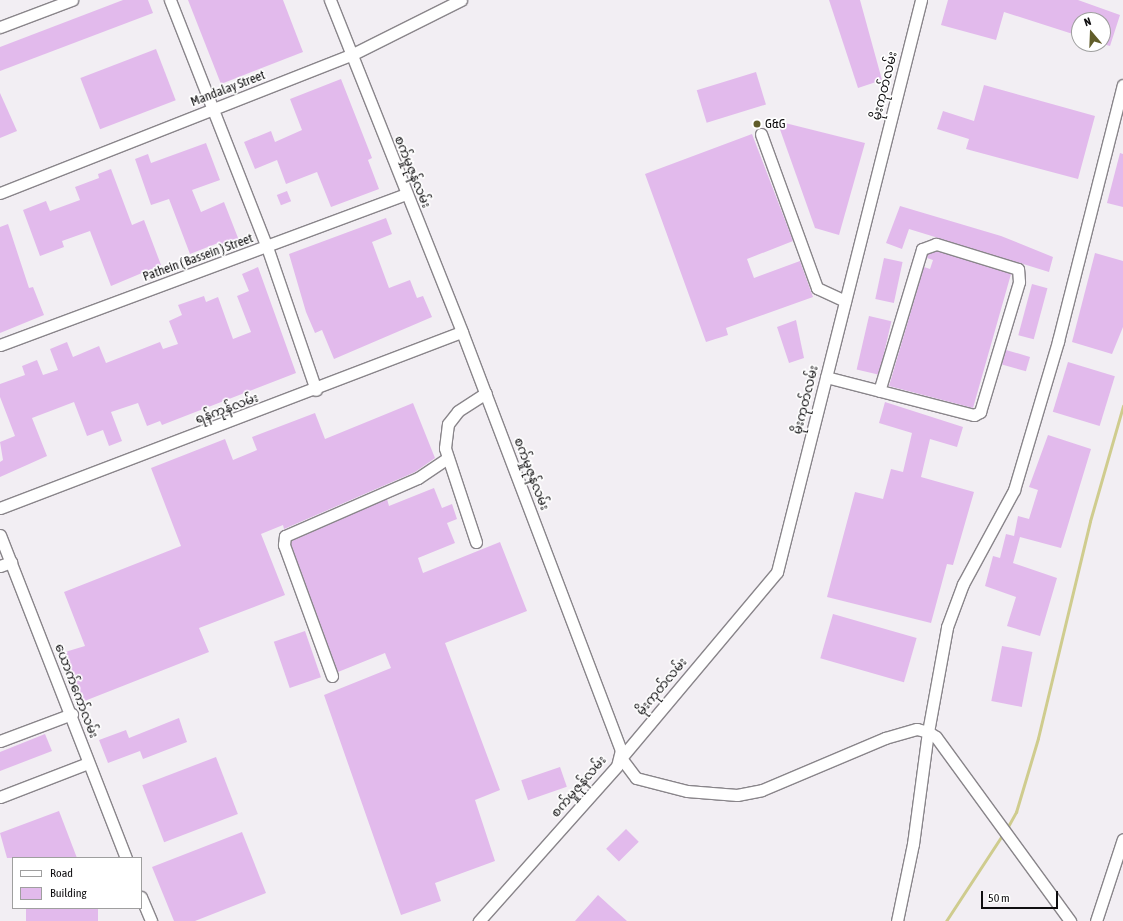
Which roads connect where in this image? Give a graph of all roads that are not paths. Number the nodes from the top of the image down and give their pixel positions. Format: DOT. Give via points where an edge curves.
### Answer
graph roads {
  1 [pos="72,0"];
  2 [pos="170,0"];
  3 [pos="330,0"];
  4 [pos="461,0"];
  5 [pos="921,0"];
  6 [pos="0,27"];
  7 [pos="351,55"];
  8 [pos="1123,85"];
  9 [pos="213,110"];
  10 [pos="761,134"];
  11 [pos="0,193"];
  12 [pos="405,194"];
  13 [pos="267,247"];
  14 [pos="845,302"];
  15 [pos="462,332"];
  16 [pos="0,345"];
  17 [pos="826,378"];
  18 [pos="316,390"];
  19 [pos="879,391"];
  20 [pos="486,394"];
  21 [pos="446,459"];
  22 [pos="0,508"];
  23 [pos="0,535"];
  24 [pos="476,542"];
  25 [pos="11,562"];
  26 [pos="0,566"];
  27 [pos="332,676"];
  28 [pos="72,714"];
  29 [pos="928,732"];
  30 [pos="1,738"];
  31 [pos="621,758"];
  32 [pos="88,763"];
  33 [pos="0,797"];
  34 [pos="1123,839"];
  35 [pos="126,857"];
  36 [pos="142,900"];
  37 [pos="149,921"];
  38 [pos="479,921"];
  39 [pos="896,921"];
  40 [pos="1070,921"];
  41 [pos="1096,921"];
  1 -- 6 [label="street"];
  2 -- 9 [label="street"];
  3 -- 7 [label="street, စက်မှုဇုန်လမ်း"];
  4 -- 7 [label="street, Mandalay Street"];
  5 -- 14 [label="street, မိုးကုတ်လမ်း"];
  7 -- 9 [label="street, Mandalay Street"];
  7 -- 12 [label="street, စက်မှုဇုန်လမ်း"];
  8 -- 29 [label="street" via="1058,341 1014,490 963,584 947,627"];
  9 -- 11 [label="street, Mandalay Street"];
  9 -- 13 [label="street"];
  10 -- 14 [label="street" via="817,288"];
  12 -- 13 [label="street, Pathein ( Bassein ) Street"];
  12 -- 15 [label="street, စက်မှုဇုန်လမ်း"];
  13 -- 16 [label="street, Pathein ( Bassein ) Street"];
  13 -- 18 [label="street"];
  14 -- 17 [label="street, မိုးကုတ်လမ်း"];
  15 -- 18 [label="street, ရန်ကုန်လမ်း"];
  15 -- 20 [label="street, စက်မှုဇုန်လမ်း"];
  17 -- 19 [label="street"];
  17 -- 31 [label="street, မိုးကုတ်လမ်း" via="777,572"];
  18 -- 22 [label="street, ရန်ကုန်လမ်း"];
  19 -- 19 [label="street" via="922,249 936,244 1018,269 1019,282 980,412 974,415"];
  20 -- 21 [label="street" via="458,411 448,424"];
  20 -- 31 [label="street, စက်မှုဇုန်လမ်း" via="618,741"];
  21 -- 24 [label="street"];
  21 -- 27 [label="street" via="418,478 285,536 284,545"];
  23 -- 25 [label="street, ယောက်ကော်လမ်း"];
  25 -- 26 [label="street"];
  25 -- 28 [label="street, ယောက်ကော်လမ်း"];
  28 -- 30 [label="street"];
  28 -- 32 [label="street, ယောက်ကော်လမ်း"];
  29 -- 31 [label="street" via="917,729 886,738 762,790 737,795 688,791 636,778"];
  29 -- 39 [label="street" via="913,844"];
  29 -- 40 [label="street" via="936,737"];
  31 -- 38 [label="street, စက်မှုဇုန်လမ်း"];
  32 -- 33 [label="street"];
  32 -- 35 [label="street, ယောက်ကော်လမ်း"];
  34 -- 41 [label="street"];
  36 -- 37 [label="street"];
}
